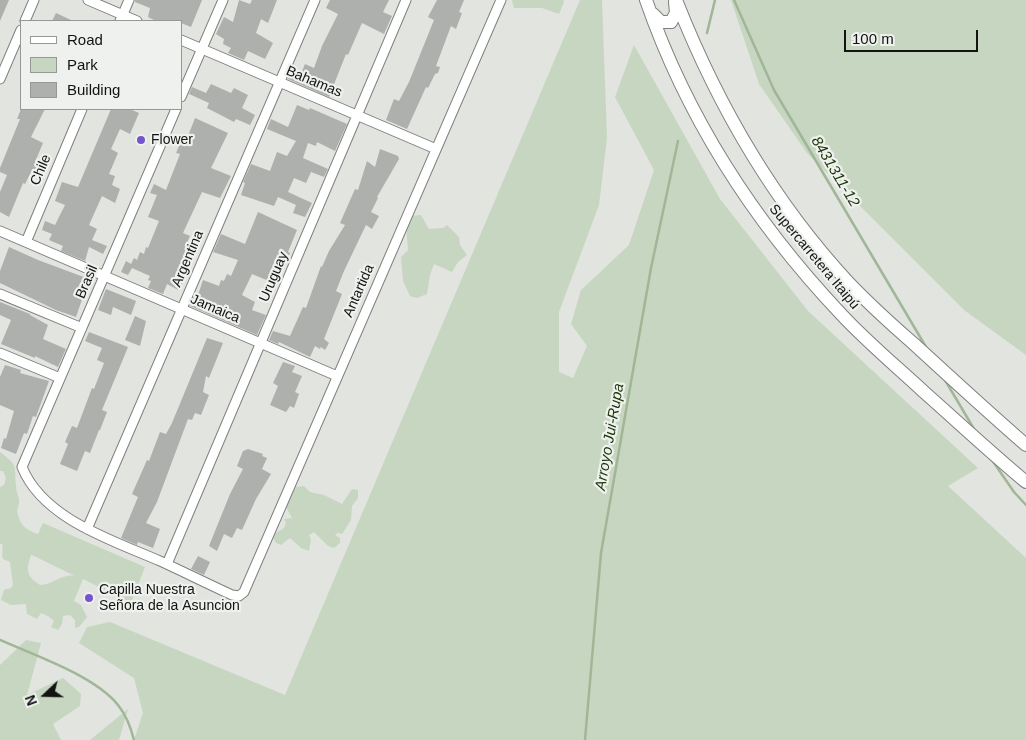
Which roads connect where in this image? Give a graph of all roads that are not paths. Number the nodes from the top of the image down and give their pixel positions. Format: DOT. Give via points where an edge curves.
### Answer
graph roads {
  1 [pos="34,0"];
  2 [pos="88,0"];
  3 [pos="128,0"];
  4 [pos="223,0"];
  5 [pos="315,0"];
  6 [pos="406,0"];
  7 [pos="501,0"];
  8 [pos="675,0"];
  9 [pos="648,4"];
  10 [pos="121,18"];
  11 [pos="25,20"];
  12 [pos="20,32"];
  13 [pos="182,40"];
  14 [pos="202,49"];
  15 [pos="0,79"];
  16 [pos="280,82"];
  17 [pos="182,95"];
  18 [pos="82,110"];
  19 [pos="176,110"];
  20 [pos="357,115"];
  21 [pos="436,149"];
  22 [pos="0,231"];
  23 [pos="26,242"];
  24 [pos="104,276"];
  25 [pos="0,294"];
  26 [pos="182,309"];
  27 [pos="82,328"];
  28 [pos="260,343"];
  29 [pos="1,354"];
  30 [pos="337,376"];
  31 [pos="60,378"];
  32 [pos="1026,445"];
  33 [pos="1026,482"];
  34 [pos="87,529"];
  35 [pos="167,564"];
  1 -- 11 [label="street"];
  2 -- 10 [label="street"];
  3 -- 10 [label="street"];
  4 -- 14 [label="street"];
  5 -- 16 [label="street, Argentina"];
  6 -- 20 [label="street, Uruguay"];
  7 -- 21 [label="street, Antartida"];
  8 -- 9 [label="street" via="676,13 671,22 661,22"];
  8 -- 32 [label="street, Supercarretera Itaipú" via="695,48 742,141 801,225 872,306"];
  9 -- 33 [label="street, Supercarretera Itaipú" via="685,90 723,162 796,262 865,339"];
  12 -- 15 [label="street"];
  13 -- 14 [label="street, Bahamas"];
  14 -- 16 [label="street, Bahamas"];
  14 -- 17 [label="street"];
  16 -- 20 [label="street, Bahamas"];
  16 -- 26 [label="street, Argentina"];
  18 -- 23 [label="street, Chile"];
  19 -- 24 [label="street, Brasil"];
  20 -- 21 [label="street, Bahamas"];
  20 -- 28 [label="street, Uruguay"];
  21 -- 30 [label="street, Antartida"];
  22 -- 23 [label="street, Jamaica"];
  23 -- 24 [label="street, Jamaica"];
  24 -- 26 [label="street, Jamaica"];
  24 -- 27 [label="street, Brasil"];
  25 -- 27 [label="street"];
  26 -- 28 [label="street, Jamaica"];
  26 -- 34 [label="street, Argentina"];
  27 -- 31 [label="street, Brasil"];
  28 -- 30 [label="street, Jamaica"];
  28 -- 35 [label="street, Uruguay"];
  29 -- 31 [label="street"];
  30 -- 35 [label="street, Antartida" via="244,592 239,596 232,595"];
  31 -- 34 [label="street, Brasil" via="22,466 27,478 54,509"];
  34 -- 35 [label="street"];
}
